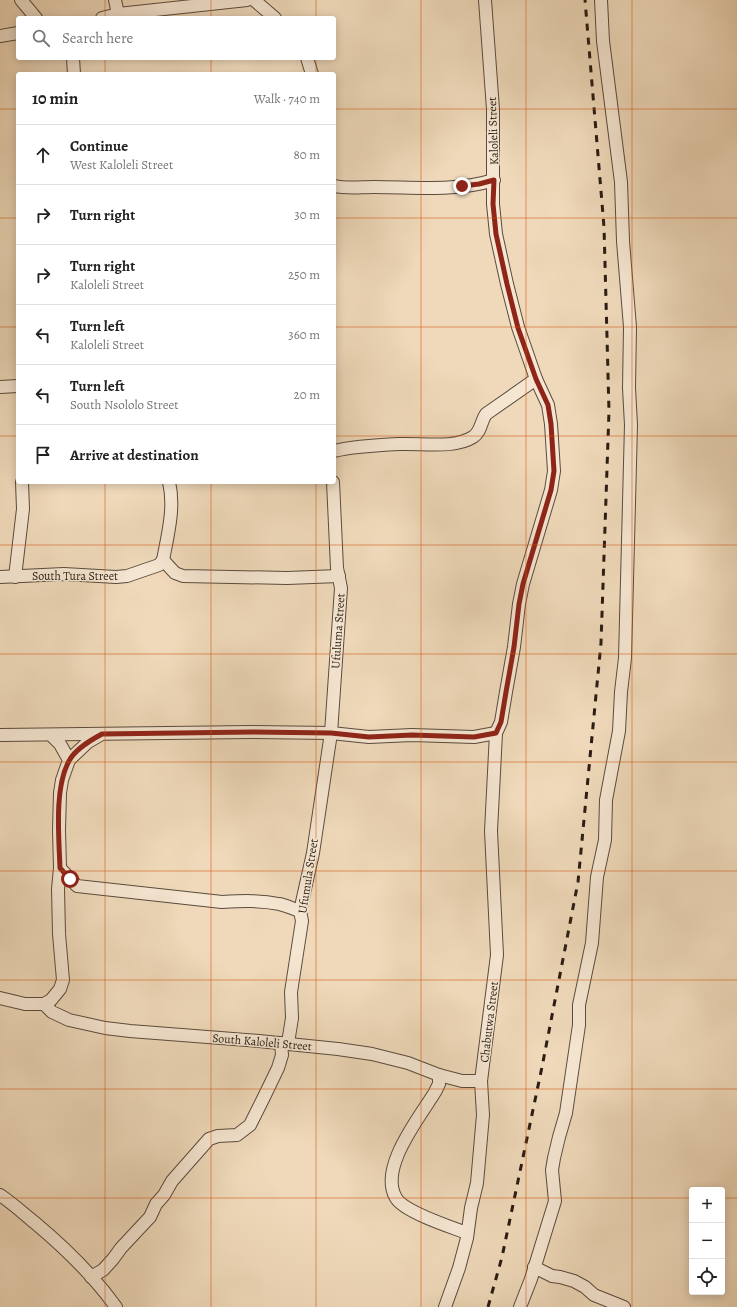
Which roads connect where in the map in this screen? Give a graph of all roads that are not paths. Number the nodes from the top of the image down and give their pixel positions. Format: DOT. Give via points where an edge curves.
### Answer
graph roads {
  1 [pos="21,0"];
  2 [pos="115,0"];
  3 [pos="247,0"];
  4 [pos="254,0"];
  5 [pos="485,0"];
  6 [pos="601,0"];
  7 [pos="216,2"];
  8 [pos="118,14"];
  9 [pos="34,16"];
  10 [pos="110,16"];
  11 [pos="273,16"];
  12 [pos="16,33"];
  13 [pos="0,36"];
  14 [pos="74,60"];
  15 [pos="308,60"];
  16 [pos="74,72"];
  17 [pos="311,72"];
  18 [pos="494,180"];
  19 [pos="336,186"];
  20 [pos="536,379"];
  21 [pos="16,386"];
  22 [pos="0,387"];
  23 [pos="336,451"];
  24 [pos="22,484"];
  25 [pos="170,484"];
  26 [pos="333,484"];
  27 [pos="163,560"];
  28 [pos="339,576"];
  29 [pos="0,577"];
  30 [pos="15,577"];
  31 [pos="331,733"];
  32 [pos="496,733"];
  33 [pos="50,734"];
  34 [pos="102,734"];
  35 [pos="0,735"];
  36 [pos="69,760"];
  37 [pos="60,868"];
  38 [pos="77,886"];
  39 [pos="59,905"];
  40 [pos="300,911"];
  41 [pos="0,998"];
  42 [pos="44,1004"];
  43 [pos="284,1043"];
  44 [pos="439,1075"];
  45 [pos="481,1082"];
  46 [pos="0,1195"];
  47 [pos="467,1233"];
  48 [pos="534,1267"];
  49 [pos="91,1277"];
  50 [pos="116,1307"];
  51 [pos="445,1307"];
  52 [pos="520,1307"];
  53 [pos="624,1307"];
  1 -- 9 [label="street"];
  2 -- 8 [label="street"];
  3 -- 7 [label="street"];
  4 -- 11 [label="street"];
  5 -- 18 [label="street, Kaloleli Street" via="493,109"];
  6 -- 48 [label="street" via="603,41 621,182 630,327 631,425 625,658 619,731 606,800 605,840 597,877 592,943 580,1005 566,1113 552,1170 554,1201"];
  7 -- 8 [label="street"];
  8 -- 10 [label="street"];
  12 -- 13 [label="street"];
  14 -- 16 [label="street"];
  15 -- 17 [label="street"];
  18 -- 19 [label="street" via="479,184 439,187"];
  18 -- 20 [label="street, Kaloleli Street" via="496,234 505,277 518,328"];
  20 -- 23 [label="street" via="486,414 477,433 466,441 435,445 385,445"];
  20 -- 32 [label="street, Kaloleli Street" via="548,405 554,471 550,497 523,584 501,722"];
  21 -- 22 [label="street"];
  24 -- 30 [label="street" via="23,509"];
  25 -- 27 [label="street" via="172,492 171,516"];
  26 -- 28 [label="street, Ufuluma Street"];
  27 -- 28 [label="street" via="175,573 183,576"];
  27 -- 30 [label="street, South Tura Street" via="159,565 127,576 64,574"];
  28 -- 31 [label="street, Ufuluma Street" via="341,588"];
  29 -- 30 [label="street, South Tura Street"];
  31 -- 32 [label="street" via="369,737 474,737"];
  31 -- 34 [label="street"];
  31 -- 40 [label="street, Ufumula Street" via="313,853"];
  32 -- 45 [label="street, Chabutwa Street" via="492,831 497,955"];
  33 -- 34 [label="street"];
  33 -- 35 [label="street"];
  33 -- 36 [label="street" via="60,744"];
  34 -- 36 [label="street" via="88,742"];
  36 -- 37 [label="street" via="60,792"];
  37 -- 38 [label="street"];
  37 -- 39 [label="street"];
  38 -- 39 [label="street"];
  38 -- 40 [label="street" via="222,902 264,902"];
  39 -- 42 [label="street" via="63,980 60,989"];
  40 -- 43 [label="street, Ufumula Street" via="302,921 291,992 292,1018"];
  41 -- 42 [label="street" via="26,1004"];
  42 -- 43 [label="street, South Kaloleli Street" via="52,1012 69,1020 105,1028"];
  43 -- 44 [label="street, South Kaloleli Street" via="372,1054 408,1063"];
  43 -- 49 [label="street, Ufumula Street" via="278,1068 250,1125 236,1135 209,1139 172,1181 150,1217 113,1259"];
  44 -- 45 [label="street, South Kaloleli Street" via="462,1081"];
  44 -- 47 [label="street" via="439,1084 435,1092 401,1145 394,1162 392,1189 396,1199 408,1208 430,1220"];
  45 -- 47 [label="street, Chabutwa Street" via="483,1115 477,1183"];
  46 -- 49 [label="street" via="58,1242"];
  47 -- 51 [label="street, Chabutwa Street" via="459,1268"];
  48 -- 52 [label="street"];
  48 -- 53 [label="street" via="552,1276 574,1281 594,1295"];
  49 -- 50 [label="street"];
}
